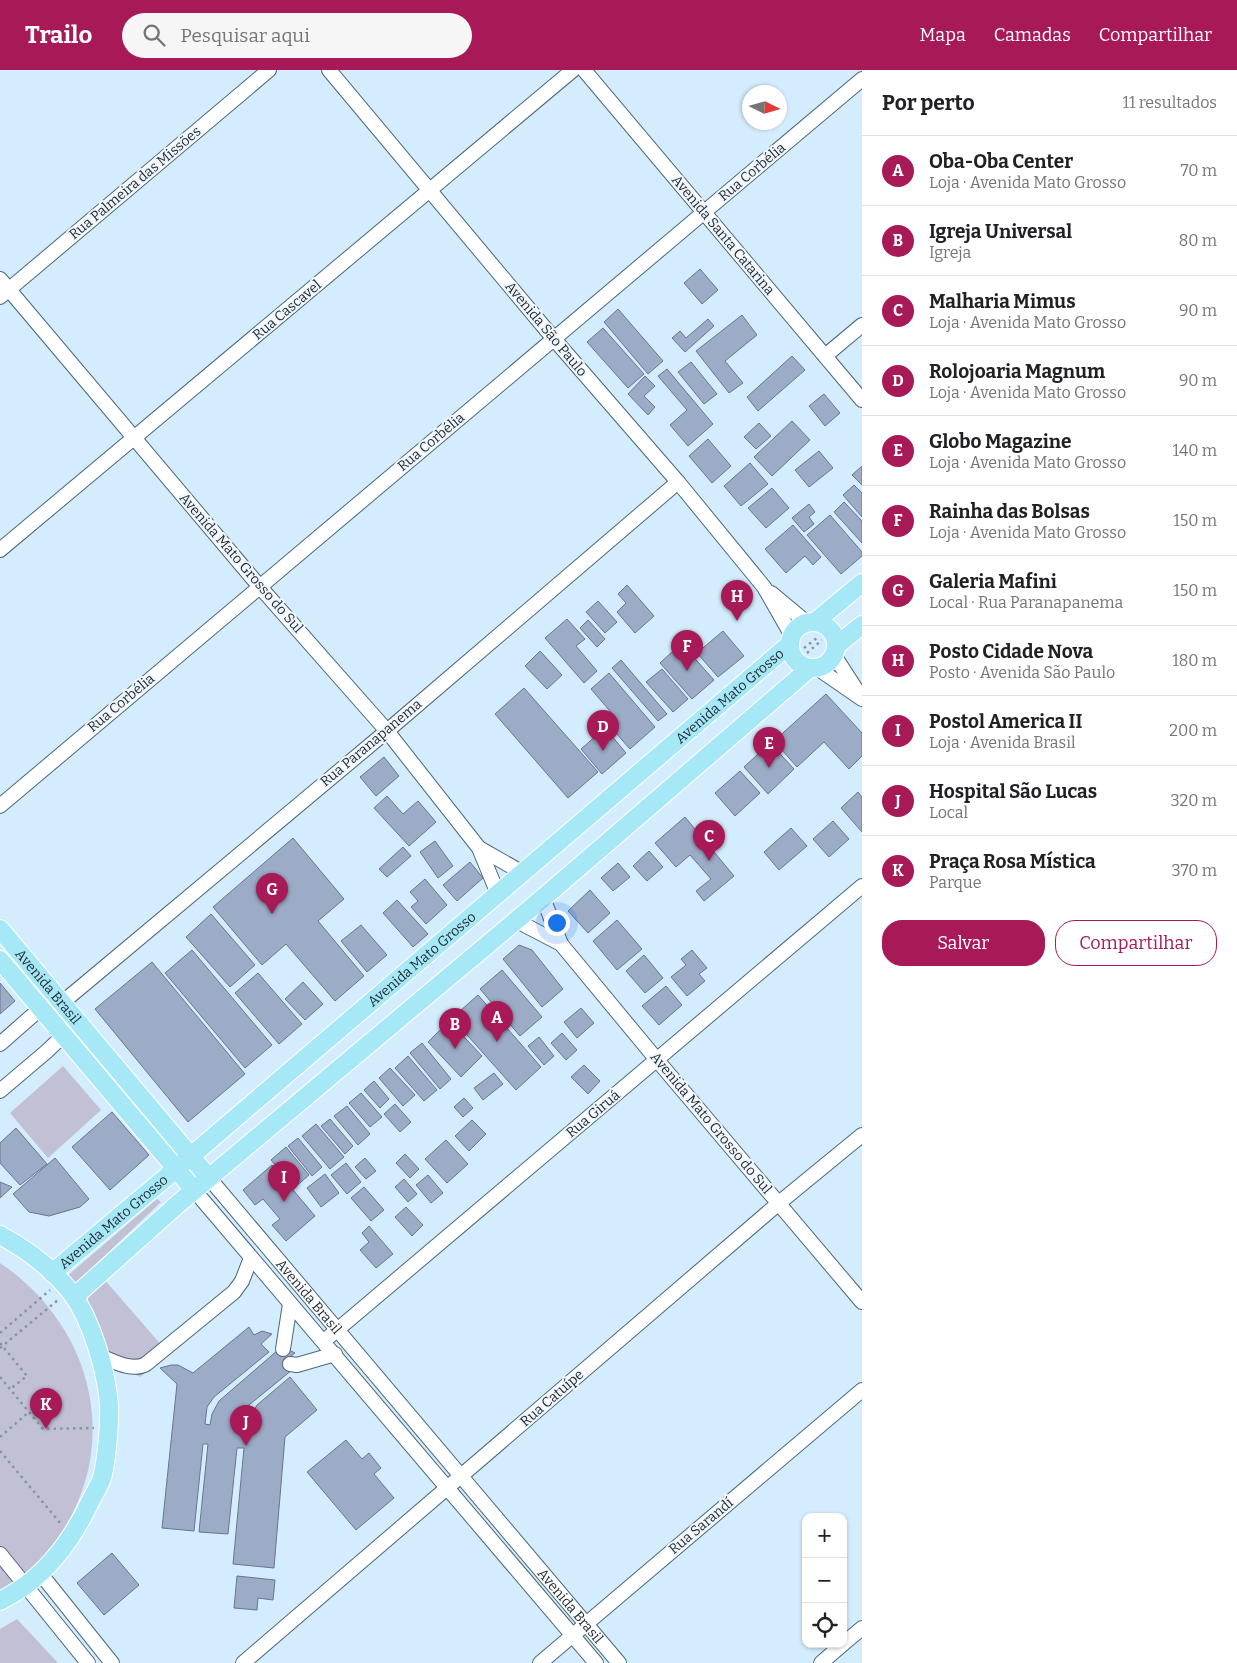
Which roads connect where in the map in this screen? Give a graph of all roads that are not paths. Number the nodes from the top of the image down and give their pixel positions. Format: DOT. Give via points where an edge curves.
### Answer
graph roads {
  1 [pos="269,70"];
  2 [pos="329,70"];
  3 [pos="573,70"];
  4 [pos="584,70"];
  5 [pos="862,79"];
  6 [pos="430,190"];
  7 [pos="703,213"];
  8 [pos="3,288"];
  9 [pos="862,325"];
  10 [pos="554,339"];
  11 [pos="826,356"];
  12 [pos="862,400"];
  13 [pos="134,437"];
  14 [pos="678,482"];
  15 [pos="0,550"];
  16 [pos="862,583"];
  17 [pos="260,587"];
  18 [pos="764,587"];
  19 [pos="811,623"];
  20 [pos="862,625"];
  21 [pos="791,640"];
  22 [pos="835,650"];
  23 [pos="813,668"];
  24 [pos="862,699"];
  25 [pos="386,731"];
  26 [pos="0,806"];
  27 [pos="479,848"];
  28 [pos="523,873"];
  29 [pos="862,886"];
  30 [pos="498,894"];
  31 [pos="543,898"];
  32 [pos="515,920"];
  33 [pos="0,929"];
  34 [pos="561,944"];
  35 [pos="0,960"];
  36 [pos="62,1002"];
  37 [pos="41,1008"];
  38 [pos="64,1036"];
  39 [pos="0,1044"];
  40 [pos="657,1060"];
  41 [pos="0,1091"];
  42 [pos="862,1135"];
  43 [pos="191,1156"];
  44 [pos="176,1169"];
  45 [pos="208,1178"];
  46 [pos="194,1190"];
  47 [pos="779,1203"];
  48 [pos="0,1236"];
  49 [pos="251,1258"];
  50 [pos="63,1285"];
  51 [pos="862,1302"];
  52 [pos="290,1304"];
  53 [pos="338,1330"];
  54 [pos="324,1341"];
  55 [pos="283,1349"];
  56 [pos="335,1354"];
  57 [pos="100,1356"];
  58 [pos="290,1364"];
  59 [pos="862,1390"];
  60 [pos="461,1476"];
  61 [pos="446,1488"];
  62 [pos="0,1554"];
  63 [pos="40,1573"];
  64 [pos="25,1586"];
  65 [pos="0,1601"];
  66 [pos="586,1624"];
  67 [pos="862,1628"];
  68 [pos="572,1636"];
  69 [pos="847,1641"];
  70 [pos="838,1648"];
  71 [pos="88,1663"];
  72 [pos="112,1663"];
  73 [pos="243,1663"];
  74 [pos="540,1663"];
  75 [pos="596,1663"];
  76 [pos="619,1663"];
  77 [pos="821,1663"];
  1 -- 8 [label="street, Rua Palmeira das Missões"];
  2 -- 6 [label="street, Avenida São Paulo"];
  3 -- 6 [label="street, Rua Cascavel"];
  4 -- 7 [label="street, Avenida Santa Catarina"];
  5 -- 7 [label="street, Rua Corbélia"];
  6 -- 10 [label="street, Avenida São Paulo"];
  6 -- 13 [label="street, Rua Cascavel"];
  7 -- 10 [label="street, Rua Corbélia"];
  7 -- 11 [label="street, Avenida Santa Catarina"];
  8 -- 13 [label="street, Avenida Mato Grosso do Sul"];
  9 -- 11 [label="street"];
  10 -- 14 [label="street, Avenida São Paulo"];
  10 -- 17 [label="street, Rua Corbélia"];
  11 -- 12 [label="street, Avenida Santa Catarina"];
  13 -- 15 [label="street, Rua Cascavel"];
  13 -- 17 [label="street, Avenida Mato Grosso do Sul"];
  14 -- 18 [label="street, Avenida São Paulo"];
  14 -- 25 [label="street, Rua Paranapanema"];
  16 -- 19 [label="main road"];
  17 -- 25 [label="street, Avenida Mato Grosso do Sul"];
  17 -- 26 [label="street, Rua Corbélia"];
  18 -- 19 [label="street, Avenida São Paulo"];
  18 -- 21 [label="street, Avenida São Paulo"];
  19 -- 21 [label="main road" via="798,628"];
  19 -- 22 [label="main road" via="820,623 830,630 836,640"];
  20 -- 22 [label="main road"];
  21 -- 23 [label="main road" via="791,651 798,662"];
  21 -- 28 [label="main road, Avenida Mato Grosso"];
  22 -- 23 [label="main road" via="828,663"];
  22 -- 24 [label="street"];
  23 -- 24 [label="street"];
  23 -- 31 [label="main road, Avenida Mato Grosso"];
  25 -- 27 [label="street, Avenida Mato Grosso do Sul"];
  25 -- 36 [label="street, Rua Paranapanema"];
  27 -- 28 [label="street"];
  27 -- 30 [label="street"];
  28 -- 30 [label="main road, Avenida Mato Grosso"];
  29 -- 40 [label="street, Rua Giruá"];
  30 -- 43 [label="main road, Avenida Mato Grosso"];
  31 -- 32 [label="main road, Avenida Mato Grosso"];
  31 -- 34 [label="street"];
  32 -- 34 [label="street"];
  32 -- 45 [label="main road, Avenida Mato Grosso"];
  33 -- 36 [label="main road, Avenida Brasil"];
  34 -- 40 [label="street, Avenida Mato Grosso do Sul"];
  35 -- 37 [label="main road, Avenida Brasil"];
  36 -- 43 [label="main road, Avenida Brasil"];
  37 -- 38 [label="main road, Avenida Brasil"];
  37 -- 39 [label="street"];
  38 -- 41 [label="street"];
  38 -- 44 [label="main road, Avenida Brasil"];
  40 -- 47 [label="street, Avenida Mato Grosso do Sul"];
  40 -- 53 [label="street, Rua Giruá"];
  42 -- 47 [label="street, Rua Catuípe"];
  43 -- 44 [label="main road, Avenida Mato Grosso"];
  43 -- 45 [label="main road, Avenida Brasil"];
  44 -- 46 [label="main road, Avenida Brasil"];
  44 -- 50 [label="main road, Avenida Mato Grosso"];
  45 -- 46 [label="main road, Avenida Mato Grosso"];
  45 -- 53 [label="street, Avenida Brasil"];
  46 -- 49 [label="street, Avenida Brasil"];
  46 -- 50 [label="main road, Avenida Mato Grosso"];
  47 -- 51 [label="street, Avenida Mato Grosso do Sul"];
  47 -- 60 [label="street, Rua Catuípe"];
  48 -- 50 [label="main road, Avenida Mato Grosso" via="35,1256"];
  49 -- 52 [label="street, Avenida Brasil"];
  49 -- 57 [label="street" via="234,1292 146,1364 134,1368"];
  50 -- 57 [label="main road, Avenida Mato Grosso" via="87,1324"];
  52 -- 54 [label="street, Avenida Brasil"];
  52 -- 55 [label="street"];
  53 -- 54 [label="street, Rua Giruá"];
  53 -- 60 [label="street, Avenida Brasil"];
  54 -- 56 [label="street, Avenida Brasil"];
  56 -- 58 [label="street"];
  56 -- 61 [label="street, Avenida Brasil"];
  57 -- 63 [label="main road, Avenida Mato Grosso" via="109,1396 102,1478 85,1514 63,1548"];
  59 -- 66 [label="street, Rua Sarandí"];
  60 -- 61 [label="street, Rua Catuípe"];
  60 -- 66 [label="street, Avenida Brasil"];
  61 -- 68 [label="street, Avenida Brasil"];
  61 -- 73 [label="street, Rua Catuípe"];
  62 -- 64 [label="street"];
  63 -- 64 [label="main road, Avenida Mato Grosso"];
  63 -- 72 [label="street"];
  64 -- 65 [label="main road, Avenida Mato Grosso"];
  64 -- 71 [label="street"];
  66 -- 68 [label="street, Rua Sarandí"];
  66 -- 76 [label="street, Avenida Brasil"];
  67 -- 69 [label="street"];
  68 -- 74 [label="street, Rua Sarandí"];
  68 -- 75 [label="street, Avenida Brasil"];
  70 -- 77 [label="street"];
}
